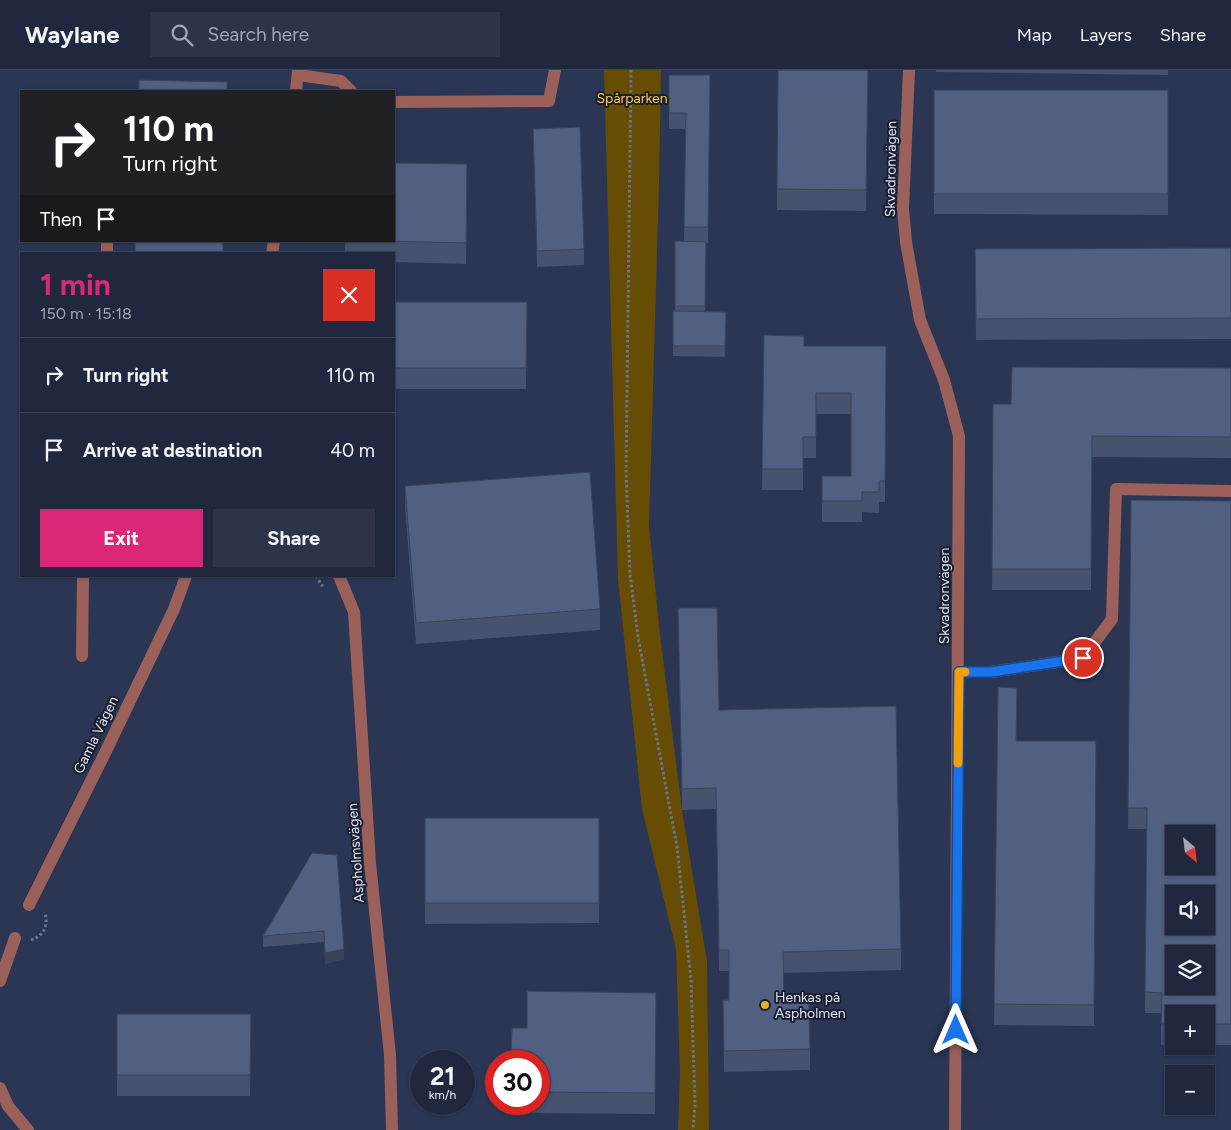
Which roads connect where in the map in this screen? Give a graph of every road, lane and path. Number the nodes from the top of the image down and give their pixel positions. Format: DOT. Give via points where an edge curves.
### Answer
graph roads {
  1 [pos="555,70"];
  2 [pos="631,70"];
  3 [pos="909,70"];
  4 [pos="298,72"];
  5 [pos="342,75"];
  6 [pos="296,90"];
  7 [pos="350,90"];
  8 [pos="395,102"];
  9 [pos="1231,491"];
  10 [pos="83,577"];
  11 [pos="186,577"];
  12 [pos="339,577"];
  13 [pos="82,656"];
  14 [pos="959,672"];
  15 [pos="32,899"];
  16 [pos="14,940"];
  17 [pos="0,981"];
  18 [pos="0,1088"];
  19 [pos="28,1130"];
  20 [pos="392,1130"];
  21 [pos="693,1130"];
  22 [pos="955,1130"];
  1 -- 8 [label="street" via="549,101"];
  2 -- 21 [label="path" via="626,472 630,574 638,637 677,847 691,980"];
  3 -- 14 [label="street, Skvadronvägen" via="903,210 906,242 920,320 954,411 959,436"];
  4 -- 5 [label="street"];
  4 -- 6 [label="street"];
  5 -- 7 [label="street"];
  9 -- 14 [label="street" via="1116,489 1112,619 1083,658 991,672"];
  10 -- 13 [label="street"];
  11 -- 15 [label="street, Gamla Vägen" via="174,610"];
  12 -- 20 [label="street, Aspholmsvägen" via="354,612 370,863 389,1046"];
  14 -- 22 [label="street, Skvadronvägen"];
  15 -- 16 [label="path" via="45,914 45,929 40,936"];
  16 -- 17 [label="street"];
  18 -- 19 [label="street" via="8,1106"];
}
